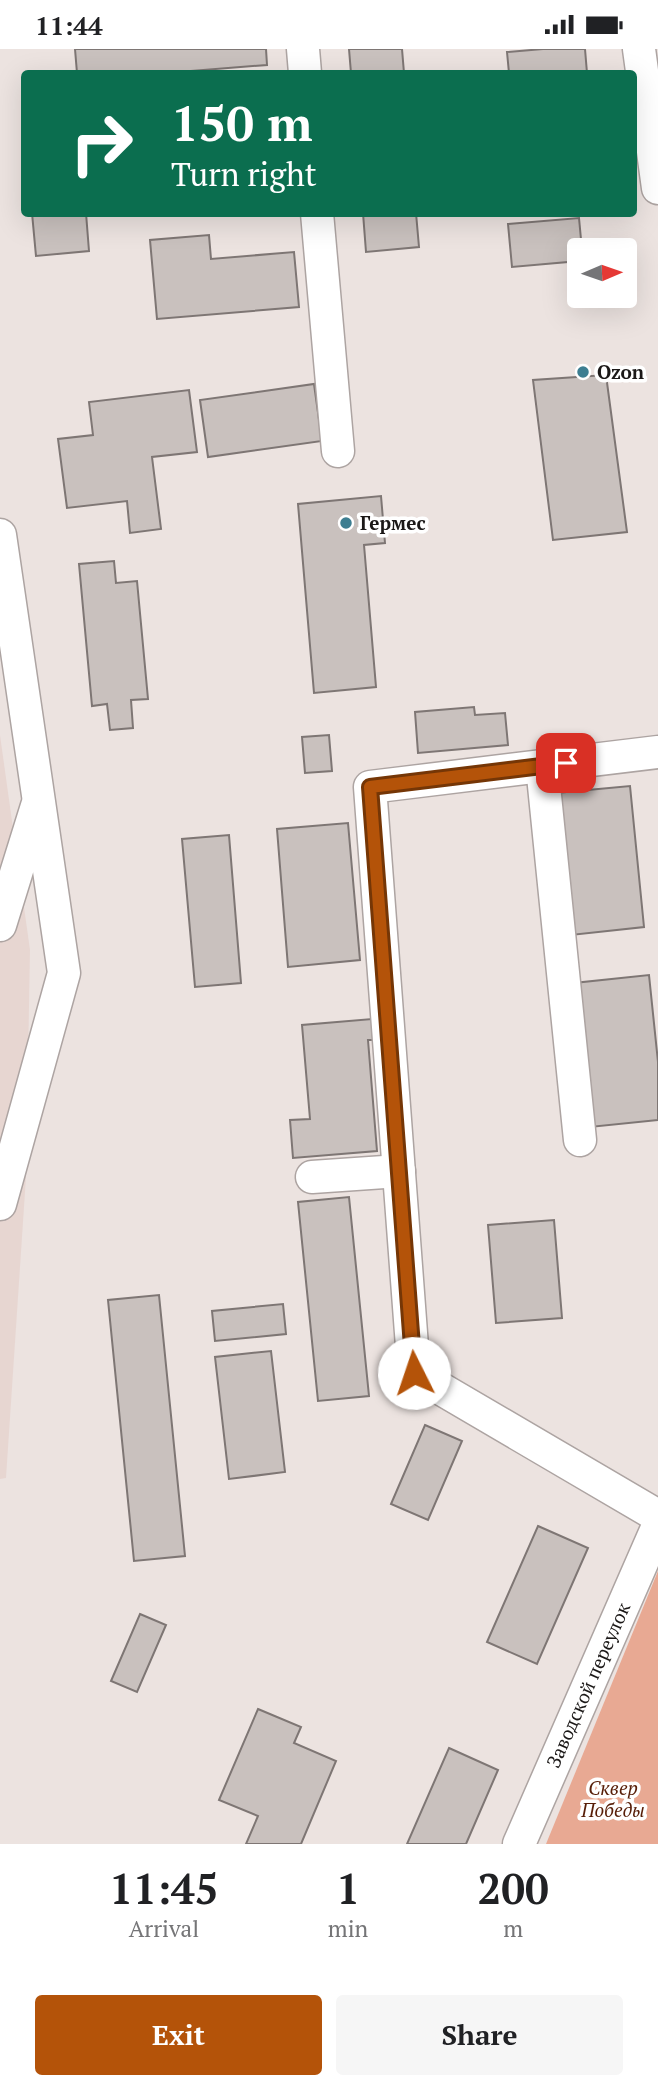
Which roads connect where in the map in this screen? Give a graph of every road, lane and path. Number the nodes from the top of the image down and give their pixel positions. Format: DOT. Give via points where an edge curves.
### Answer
graph roads {
  1 [pos="303,49"];
  2 [pos="646,55"];
  3 [pos="305,70"];
  4 [pos="658,188"];
  5 [pos="317,217"];
  6 [pos="338,451"];
  7 [pos="0,535"];
  8 [pos="3,570"];
  9 [pos="658,753"];
  10 [pos="542,766"];
  11 [pos="39,799"];
  12 [pos="0,925"];
  13 [pos="580,1140"];
  14 [pos="399,1171"];
  15 [pos="312,1177"];
  16 [pos="0,1204"];
  17 [pos="658,1516"];
  18 [pos="658,1526"];
  19 [pos="519,1844"];
  1 -- 3 [label="street"];
  2 -- 4 [label="street"];
  5 -- 6 [label="street"];
  7 -- 8 [label="street"];
  8 -- 11 [label="street"];
  9 -- 10 [label="street"];
  10 -- 13 [label="street"];
  10 -- 14 [label="street" via="370,787"];
  11 -- 12 [label="street"];
  11 -- 16 [label="street" via="64,973"];
  14 -- 15 [label="street"];
  14 -- 17 [label="street" via="414,1373"];
  18 -- 19 [label="street, Заводской переулок"];
}
